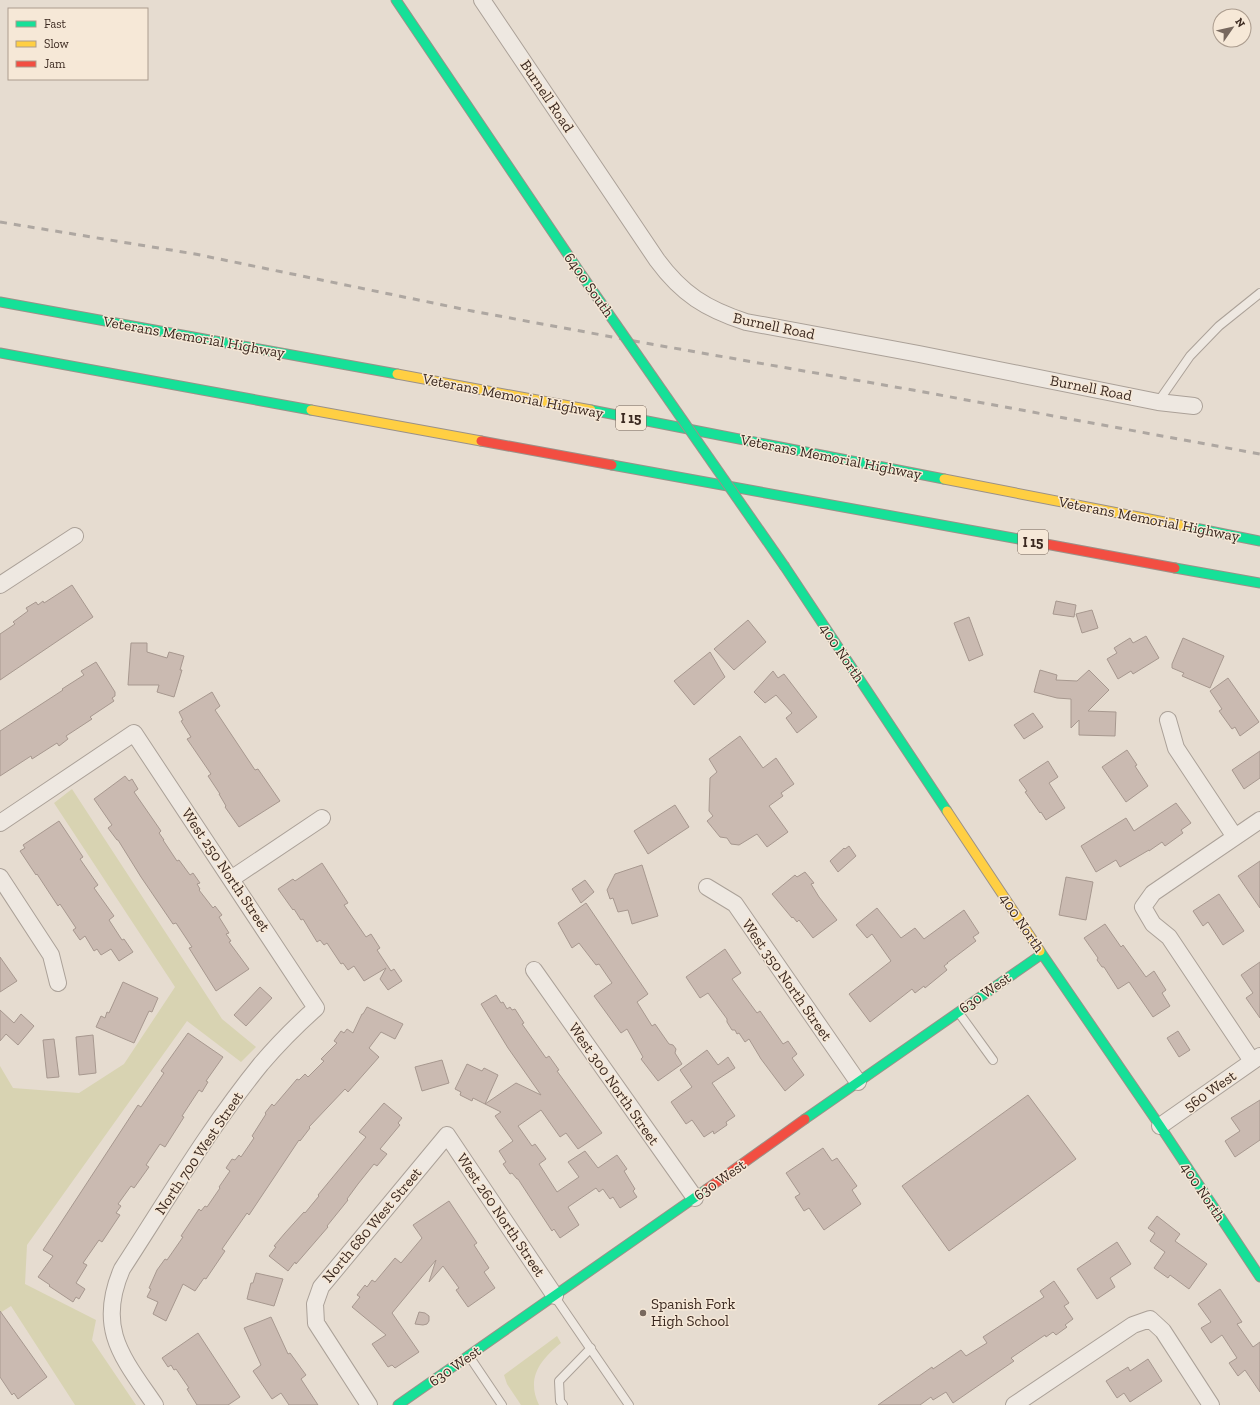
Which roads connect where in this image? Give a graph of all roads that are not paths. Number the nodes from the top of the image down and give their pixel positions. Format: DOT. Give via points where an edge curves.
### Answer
graph roads {
  1 [pos="396,0"];
  2 [pos="482,0"];
  3 [pos="1260,293"];
  4 [pos="0,302"];
  5 [pos="0,353"];
  6 [pos="1158,402"];
  7 [pos="1194,406"];
  8 [pos="75,536"];
  9 [pos="1260,541"];
  10 [pos="785,567"];
  11 [pos="1260,583"];
  12 [pos="0,585"];
  13 [pos="1168,720"];
  14 [pos="322,818"];
  15 [pos="1260,820"];
  16 [pos="0,823"];
  17 [pos="1236,838"];
  18 [pos="0,876"];
  19 [pos="231,879"];
  20 [pos="707,887"];
  21 [pos="1042,954"];
  22 [pos="534,970"];
  23 [pos="58,983"];
  24 [pos="316,1008"];
  25 [pos="958,1012"];
  26 [pos="1256,1058"];
  27 [pos="993,1060"];
  28 [pos="858,1082"];
  29 [pos="1160,1126"];
  30 [pos="447,1135"];
  31 [pos="695,1198"];
  32 [pos="1260,1278"];
  33 [pos="554,1296"];
  34 [pos="590,1348"];
  35 [pos="468,1356"];
  36 [pos="155,1405"];
  37 [pos="369,1405"];
  38 [pos="398,1405"];
  39 [pos="502,1405"];
  40 [pos="563,1405"];
  41 [pos="629,1405"];
  42 [pos="1014,1405"];
  43 [pos="1211,1405"];
  1 -- 10 [label="main road, 6400 South, bridge" via="581,274"];
  2 -- 6 [label="street, Burnell Road" via="656,260 679,287 696,299 726,316 746,322"];
  3 -- 6 [label="lane" via="1219,326 1190,356"];
  4 -- 9 [label="main road, Veterans Memorial Highway / I 15" via="517,396"];
  5 -- 11 [label="main road, I 15"];
  6 -- 7 [label="street, Burnell Road"];
  8 -- 12 [label="street"];
  10 -- 21 [label="main road, 400 North"];
  13 -- 17 [label="street" via="1176,748"];
  14 -- 19 [label="street"];
  15 -- 17 [label="street"];
  16 -- 19 [label="street, West 250 North Street" via="134,733"];
  17 -- 26 [label="street" via="1153,893 1143,907 1153,924 1169,937"];
  18 -- 23 [label="street" via="51,955"];
  19 -- 24 [label="street, West 250 North Street"];
  20 -- 28 [label="street, West 350 North Street" via="735,904"];
  21 -- 25 [label="main road, 630 West"];
  21 -- 29 [label="main road, 400 North"];
  22 -- 31 [label="street, West 300 North Street"];
  24 -- 36 [label="street, North 700 West Street" via="262,1063 233,1100 122,1269 114,1292 111,1315 115,1339"];
  25 -- 27 [label="lane"];
  25 -- 28 [label="main road, 630 West"];
  26 -- 29 [label="street, 560 West"];
  28 -- 31 [label="main road, 630 West"];
  29 -- 32 [label="main road, 400 North"];
  30 -- 33 [label="street, West 260 North Street"];
  30 -- 37 [label="street, North 680 West Street" via="321,1287 315,1304 316,1323"];
  31 -- 33 [label="main road, 630 West"];
  33 -- 34 [label="lane"];
  33 -- 35 [label="main road, 630 West"];
  34 -- 40 [label="lane" via="559,1380 560,1401"];
  34 -- 41 [label="lane"];
  35 -- 38 [label="main road, 630 West"];
  35 -- 39 [label="lane"];
  42 -- 43 [label="street" via="1133,1326 1150,1319 1163,1331"];
}
